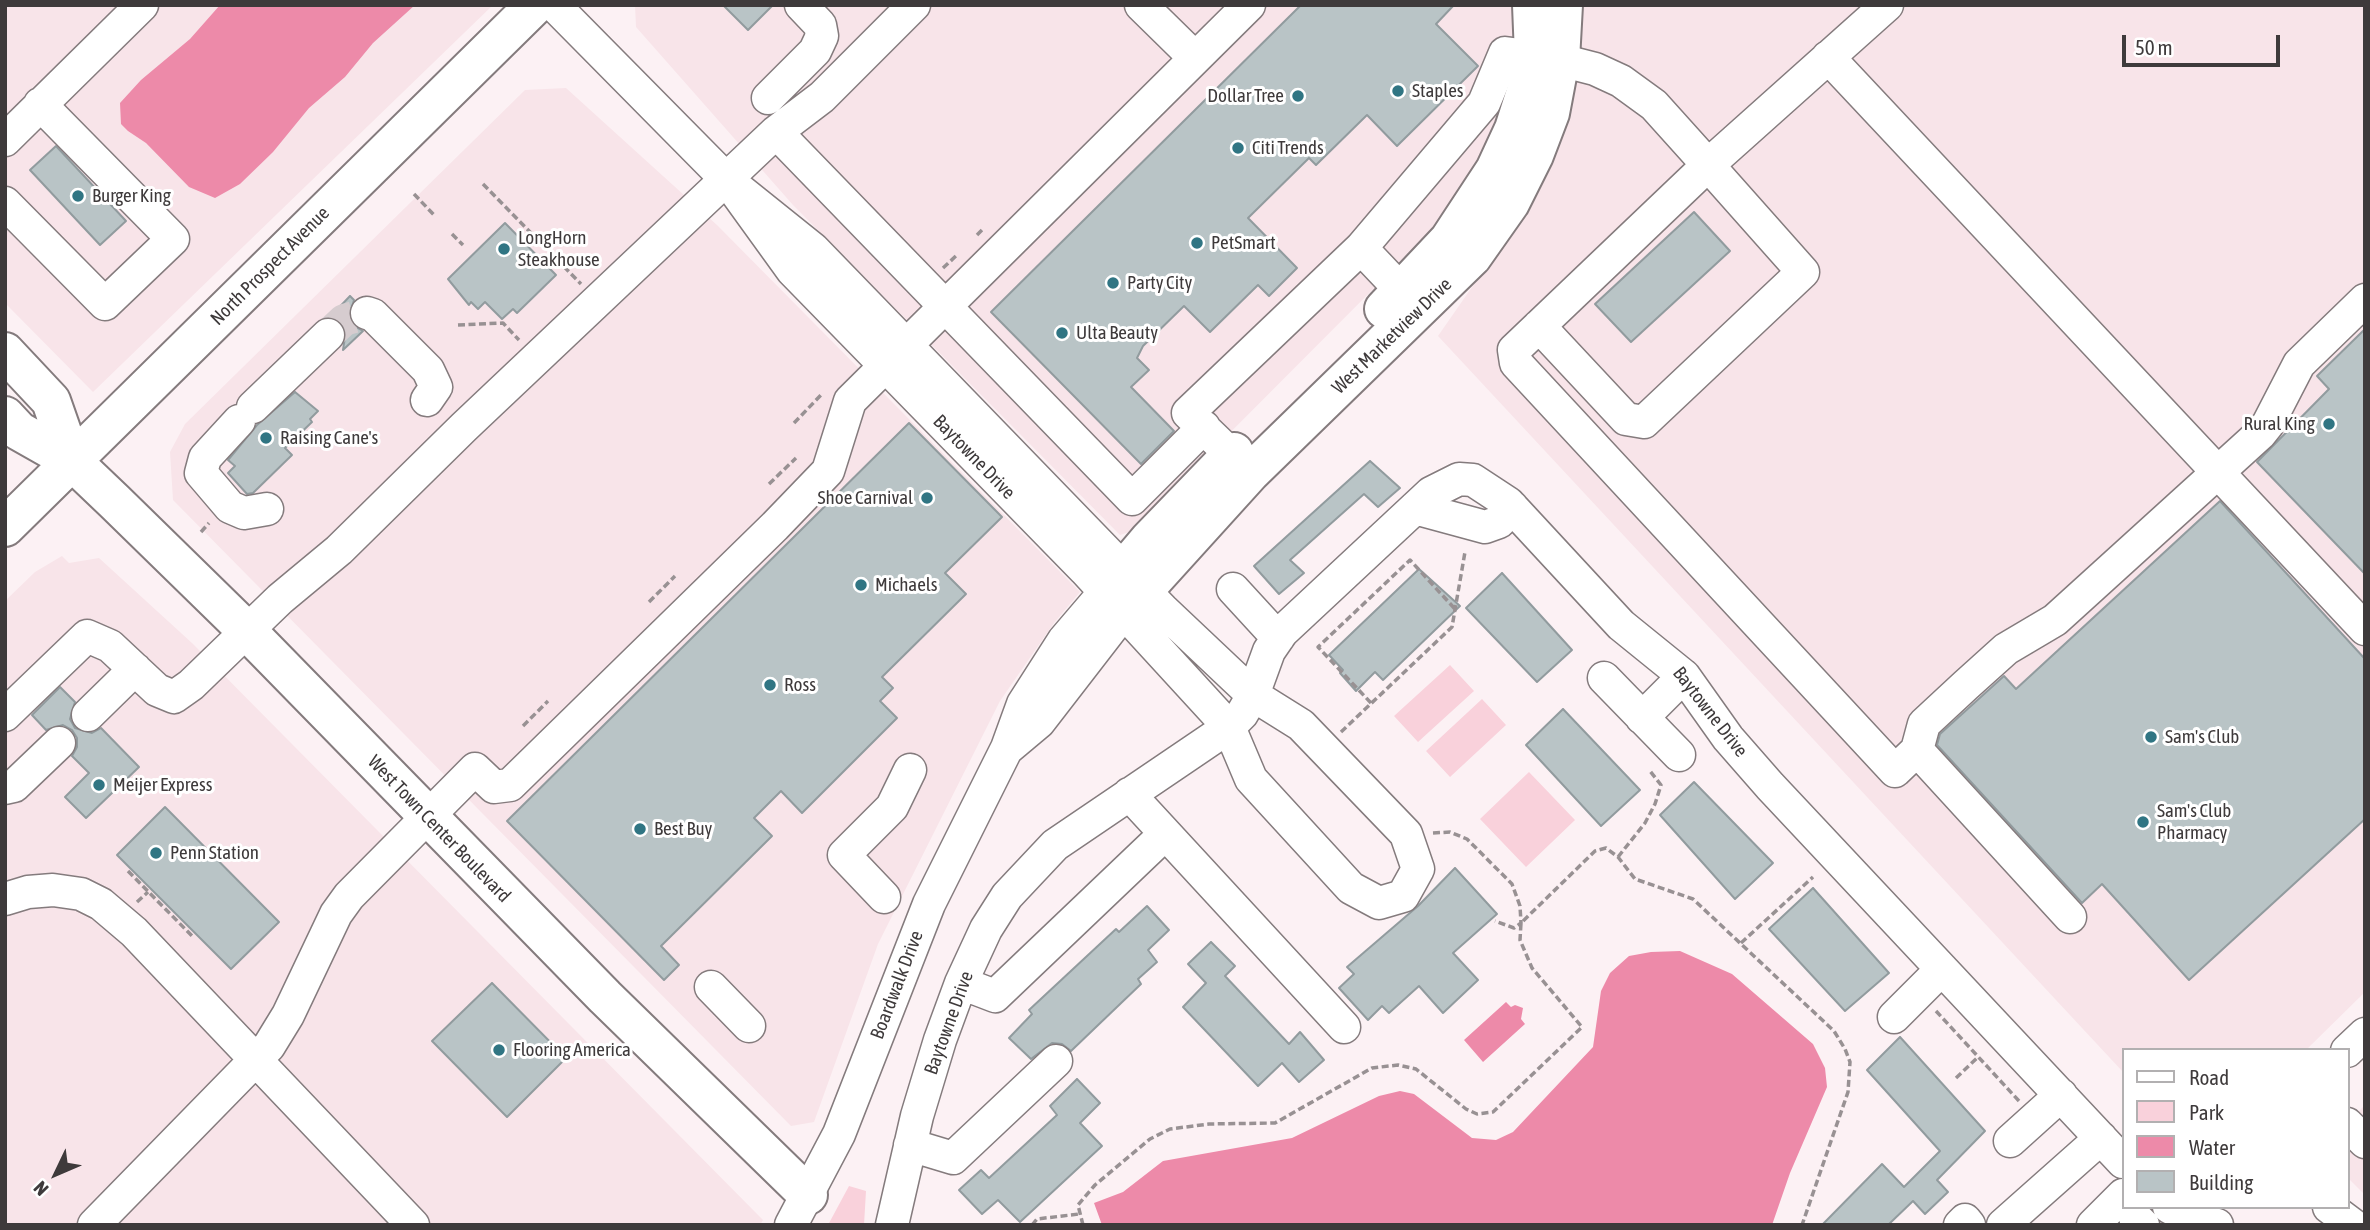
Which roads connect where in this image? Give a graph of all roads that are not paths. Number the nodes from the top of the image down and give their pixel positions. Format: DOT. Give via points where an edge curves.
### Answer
graph roads {
  1 [pos="142,5"];
  2 [pos="535,5"];
  3 [pos="554,5"];
  4 [pos="801,5"];
  5 [pos="914,5"];
  6 [pos="1141,5"];
  7 [pos="1249,5"];
  8 [pos="1532,5"];
  9 [pos="1563,5"];
  10 [pos="1887,5"];
  11 [pos="1547,57"];
  12 [pos="1828,57"];
  13 [pos="1195,58"];
  14 [pos="768,98"];
  15 [pos="40,104"];
  16 [pos="776,132"];
  17 [pos="5,140"];
  18 [pos="1708,165"];
  19 [pos="727,180"];
  20 [pos="5,203"];
  21 [pos="1361,248"];
  22 [pos="2365,300"];
  23 [pos="1411,301"];
  24 [pos="946,306"];
  25 [pos="367,313"];
  26 [pos="1539,326"];
  27 [pos="328,335"];
  28 [pos="5,352"];
  29 [pos="895,355"];
  30 [pos="427,400"];
  31 [pos="5,416"];
  32 [pos="1204,427"];
  33 [pos="72,461"];
  34 [pos="1241,463"];
  35 [pos="2219,471"];
  36 [pos="1512,507"];
  37 [pos="1415,508"];
  38 [pos="267,509"];
  39 [pos="5,527"];
  40 [pos="1233,589"];
  41 [pos="1125,590"];
  42 [pos="2365,629"];
  43 [pos="247,631"];
  44 [pos="1278,638"];
  45 [pos="135,669"];
  46 [pos="1684,676"];
  47 [pos="1604,678"];
  48 [pos="1253,695"];
  49 [pos="5,715"];
  50 [pos="88,715"];
  51 [pos="1643,718"];
  52 [pos="1229,727"];
  53 [pos="59,743"];
  54 [pos="1917,750"];
  55 [pos="1679,755"];
  56 [pos="910,771"];
  57 [pos="5,788"];
  58 [pos="1129,794"];
  59 [pos="427,817"];
  60 [pos="1166,834"];
  61 [pos="884,897"];
  62 [pos="5,899"];
  63 [pos="2070,917"];
  64 [pos="1942,969"];
  65 [pos="961,983"];
  66 [pos="711,986"];
  67 [pos="1894,1017"];
  68 [pos="749,1026"];
  69 [pos="1344,1027"];
  70 [pos="2365,1034"];
  71 [pos="2349,1049"];
  72 [pos="256,1061"];
  73 [pos="1056,1061"];
  74 [pos="2061,1095"];
  75 [pos="2349,1126"];
  76 [pos="2101,1138"];
  77 [pos="2010,1141"];
  78 [pos="2365,1142"];
  79 [pos="910,1145"];
  80 [pos="2122,1161"];
  81 [pos="2173,1209"];
  82 [pos="2332,1209"];
  83 [pos="800,1210"];
  84 [pos="2134,1212"];
  85 [pos="94,1225"];
  86 [pos="413,1225"];
  87 [pos="892,1225"];
  88 [pos="1960,1225"];
  89 [pos="1969,1225"];
  90 [pos="2004,1225"];
  91 [pos="2093,1225"];
  92 [pos="2217,1225"];
  93 [pos="2353,1225"];
  1 -- 15 [label="street"];
  2 -- 33 [label="main road, North Prospect Avenue"];
  3 -- 19 [label="street, Baytowne Drive"];
  4 -- 14 [label="street" via="820,25 822,36 815,51"];
  5 -- 16 [label="street" via="822,97"];
  6 -- 13 [label="street"];
  7 -- 13 [label="street"];
  8 -- 11 [label="main road, West Marketview Drive"];
  9 -- 11 [label="main road, West Marketview Drive"];
  10 -- 12 [label="street"];
  11 -- 18 [label="street" via="1621,81 1662,113"];
  11 -- 21 [label="street" via="1505,52 1484,103"];
  11 -- 23 [label="main road, West Marketview Drive" via="1550,113 1510,204 1472,257"];
  12 -- 18 [label="street"];
  12 -- 35 [label="street"];
  13 -- 24 [label="street"];
  15 -- 17 [label="street"];
  15 -- 20 [label="street" via="173,239 105,303"];
  16 -- 19 [label="street"];
  16 -- 24 [label="street"];
  18 -- 26 [label="street"];
  18 -- 26 [label="street" via="1803,272 1644,422 1626,419"];
  19 -- 29 [label="street, Baytowne Drive" via="813,249"];
  19 -- 43 [label="street" via="339,550"];
  21 -- 23 [label="street"];
  21 -- 32 [label="street" via="1188,413"];
  22 -- 35 [label="street" via="2298,364 2268,424"];
  23 -- 34 [label="main road, West Marketview Drive"];
  24 -- 29 [label="street"];
  24 -- 32 [label="street" via="1132,499"];
  25 -- 30 [label="street" via="428,370 436,387"];
  26 -- 54 [label="street" via="1514,350 1516,363 1895,771"];
  27 -- 38 [label="street" via="205,458 201,473 230,507 244,513"];
  28 -- 33 [label="main road, West Town Center Boulevard" via="51,401"];
  29 -- 41 [label="street, Baytowne Drive"];
  29 -- 59 [label="street" via="849,401 828,471 775,526 510,785 494,787 475,769"];
  31 -- 33 [label="main road, West Town Center Boulevard" via="19,432"];
  32 -- 34 [label="street"];
  33 -- 39 [label="main road, North Prospect Avenue"];
  33 -- 43 [label="main road, West Town Center Boulevard"];
  34 -- 41 [label="main road, West Marketview Drive"];
  35 -- 42 [label="street"];
  35 -- 54 [label="street" via="2055,620 2007,649 1924,724"];
  36 -- 37 [label="street" via="1499,522 1485,527"];
  36 -- 37 [label="street, Baytowne Drive" via="1482,484 1459,479 1431,493"];
  36 -- 46 [label="street, Baytowne Drive" via="1621,625"];
  37 -- 44 [label="street, Baytowne Drive"];
  40 -- 44 [label="street"];
  41 -- 48 [label="street, Baytowne Drive" via="1163,610"];
  41 -- 52 [label="street, Baytowne Drive"];
  41 -- 83 [label="street, Boardwalk Drive" via="1040,722 1007,748 929,904 846,1118"];
  43 -- 45 [label="street" via="174,696 157,690"];
  43 -- 59 [label="main road, West Town Center Boulevard"];
  44 -- 48 [label="street, Baytowne Drive"];
  45 -- 49 [label="street" via="110,646 87,636"];
  45 -- 50 [label="street"];
  46 -- 51 [label="street"];
  46 -- 64 [label="street, Baytowne Drive" via="1728,738"];
  47 -- 51 [label="street"];
  48 -- 52 [label="street, Baytowne Drive"];
  48 -- 52 [label="street" via="1301,725 1406,834 1418,869 1403,896 1378,903 1351,888 1251,779"];
  51 -- 55 [label="street"];
  52 -- 58 [label="street, Baytowne Drive"];
  53 -- 57 [label="street" via="15,786"];
  54 -- 63 [label="street"];
  56 -- 61 [label="street" via="892,807 844,855"];
  58 -- 60 [label="street"];
  58 -- 65 [label="street, Baytowne Drive" via="1030,868 986,929"];
  59 -- 72 [label="street" via="336,914 288,1015"];
  59 -- 83 [label="main road, West Town Center Boulevard" via="604,997"];
  60 -- 65 [label="street" via="995,996"];
  60 -- 69 [label="street"];
  62 -- 72 [label="street" via="53,890 81,894 101,904 134,932"];
  64 -- 67 [label="street"];
  64 -- 74 [label="street, Baytowne Drive"];
  65 -- 79 [label="street, Baytowne Drive"];
  66 -- 68 [label="street"];
  70 -- 71 [label="street"];
  72 -- 85 [label="street"];
  72 -- 86 [label="street"];
  73 -- 79 [label="street" via="963,1167"];
  74 -- 76 [label="street, Baytowne Drive"];
  74 -- 77 [label="street"];
  75 -- 78 [label="street"];
  76 -- 80 [label="street, Baytowne Drive"];
  76 -- 90 [label="street"];
  79 -- 87 [label="street, Baytowne Drive"];
  81 -- 92 [label="street"];
  82 -- 93 [label="street"];
  84 -- 91 [label="street"];
  88 -- 89 [label="street" via="1965,1220"];
}
